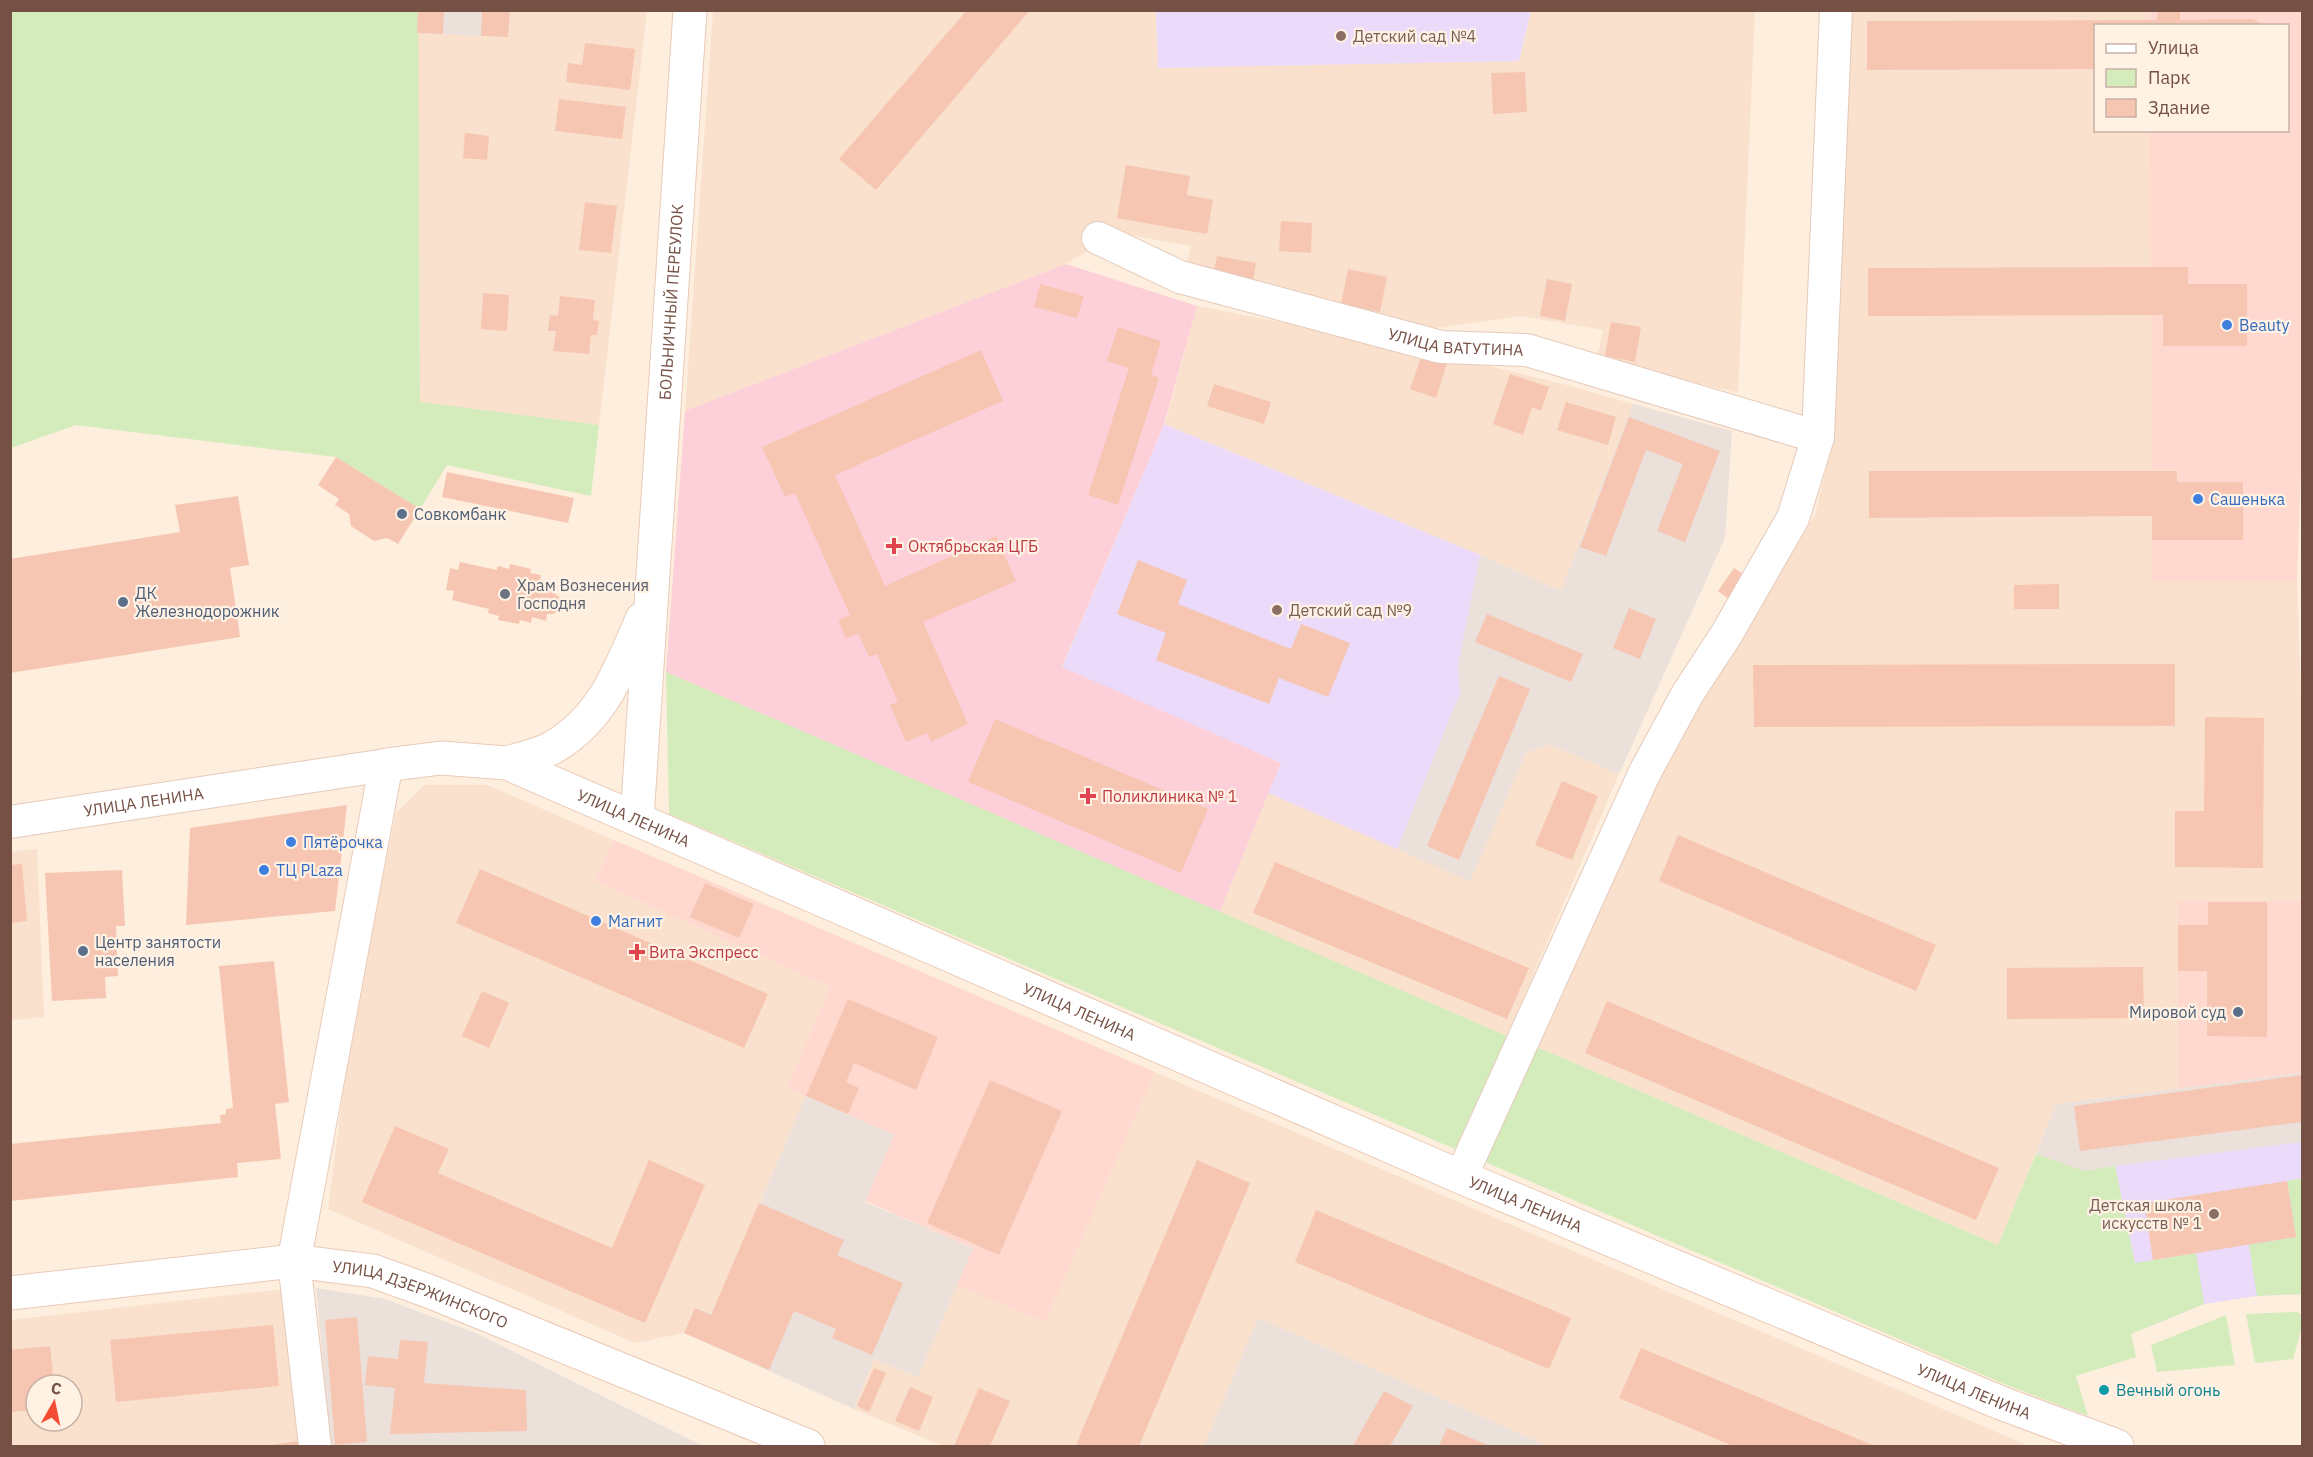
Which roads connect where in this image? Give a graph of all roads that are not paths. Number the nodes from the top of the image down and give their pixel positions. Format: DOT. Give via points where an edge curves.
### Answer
graph roads {
  1 [pos="690,10"];
  2 [pos="1836,10"];
  3 [pos="1098,238"];
  4 [pos="1818,437"];
  5 [pos="652,594"];
  6 [pos="507,763"];
  7 [pos="386,765"];
  8 [pos="638,819"];
  9 [pos="10,822"];
  10 [pos="1461,1177"];
  11 [pos="294,1261"];
  12 [pos="10,1293"];
  13 [pos="315,1446"];
  14 [pos="808,1446"];
  15 [pos="2116,1446"];
  1 -- 5 [label="street, БОЛЬНИЧНЫЙ ПЕРЕУЛОК"];
  2 -- 4 [label="street"];
  3 -- 4 [label="street, УЛИЦА ВАТУТИНА" via="1180,277 1441,347 1527,350"];
  4 -- 10 [label="street" via="1794,518 1645,772"];
  5 -- 6 [label="street, БОЛЬНИЧНЫЙ ПЕРЕУЛОК" via="619,673 593,716 554,747"];
  5 -- 8 [label="street, БОЛЬНИЧНЫЙ ПЕРЕУЛОК"];
  6 -- 7 [label="street, УЛИЦА ЛЕНИНА" via="441,758"];
  6 -- 8 [label="street, УЛИЦА ЛЕНИНА"];
  7 -- 9 [label="street, УЛИЦА ЛЕНИНА"];
  7 -- 11 [label="street"];
  8 -- 10 [label="street, УЛИЦА ЛЕНИНА"];
  10 -- 15 [label="street, УЛИЦА ЛЕНИНА" via="2001,1403"];
  11 -- 12 [label="street, УЛИЦА ДЗЕРЖИНСКОГО"];
  11 -- 13 [label="street"];
  11 -- 14 [label="street, УЛИЦА ДЗЕРЖИНСКОГО" via="374,1271"];
}
